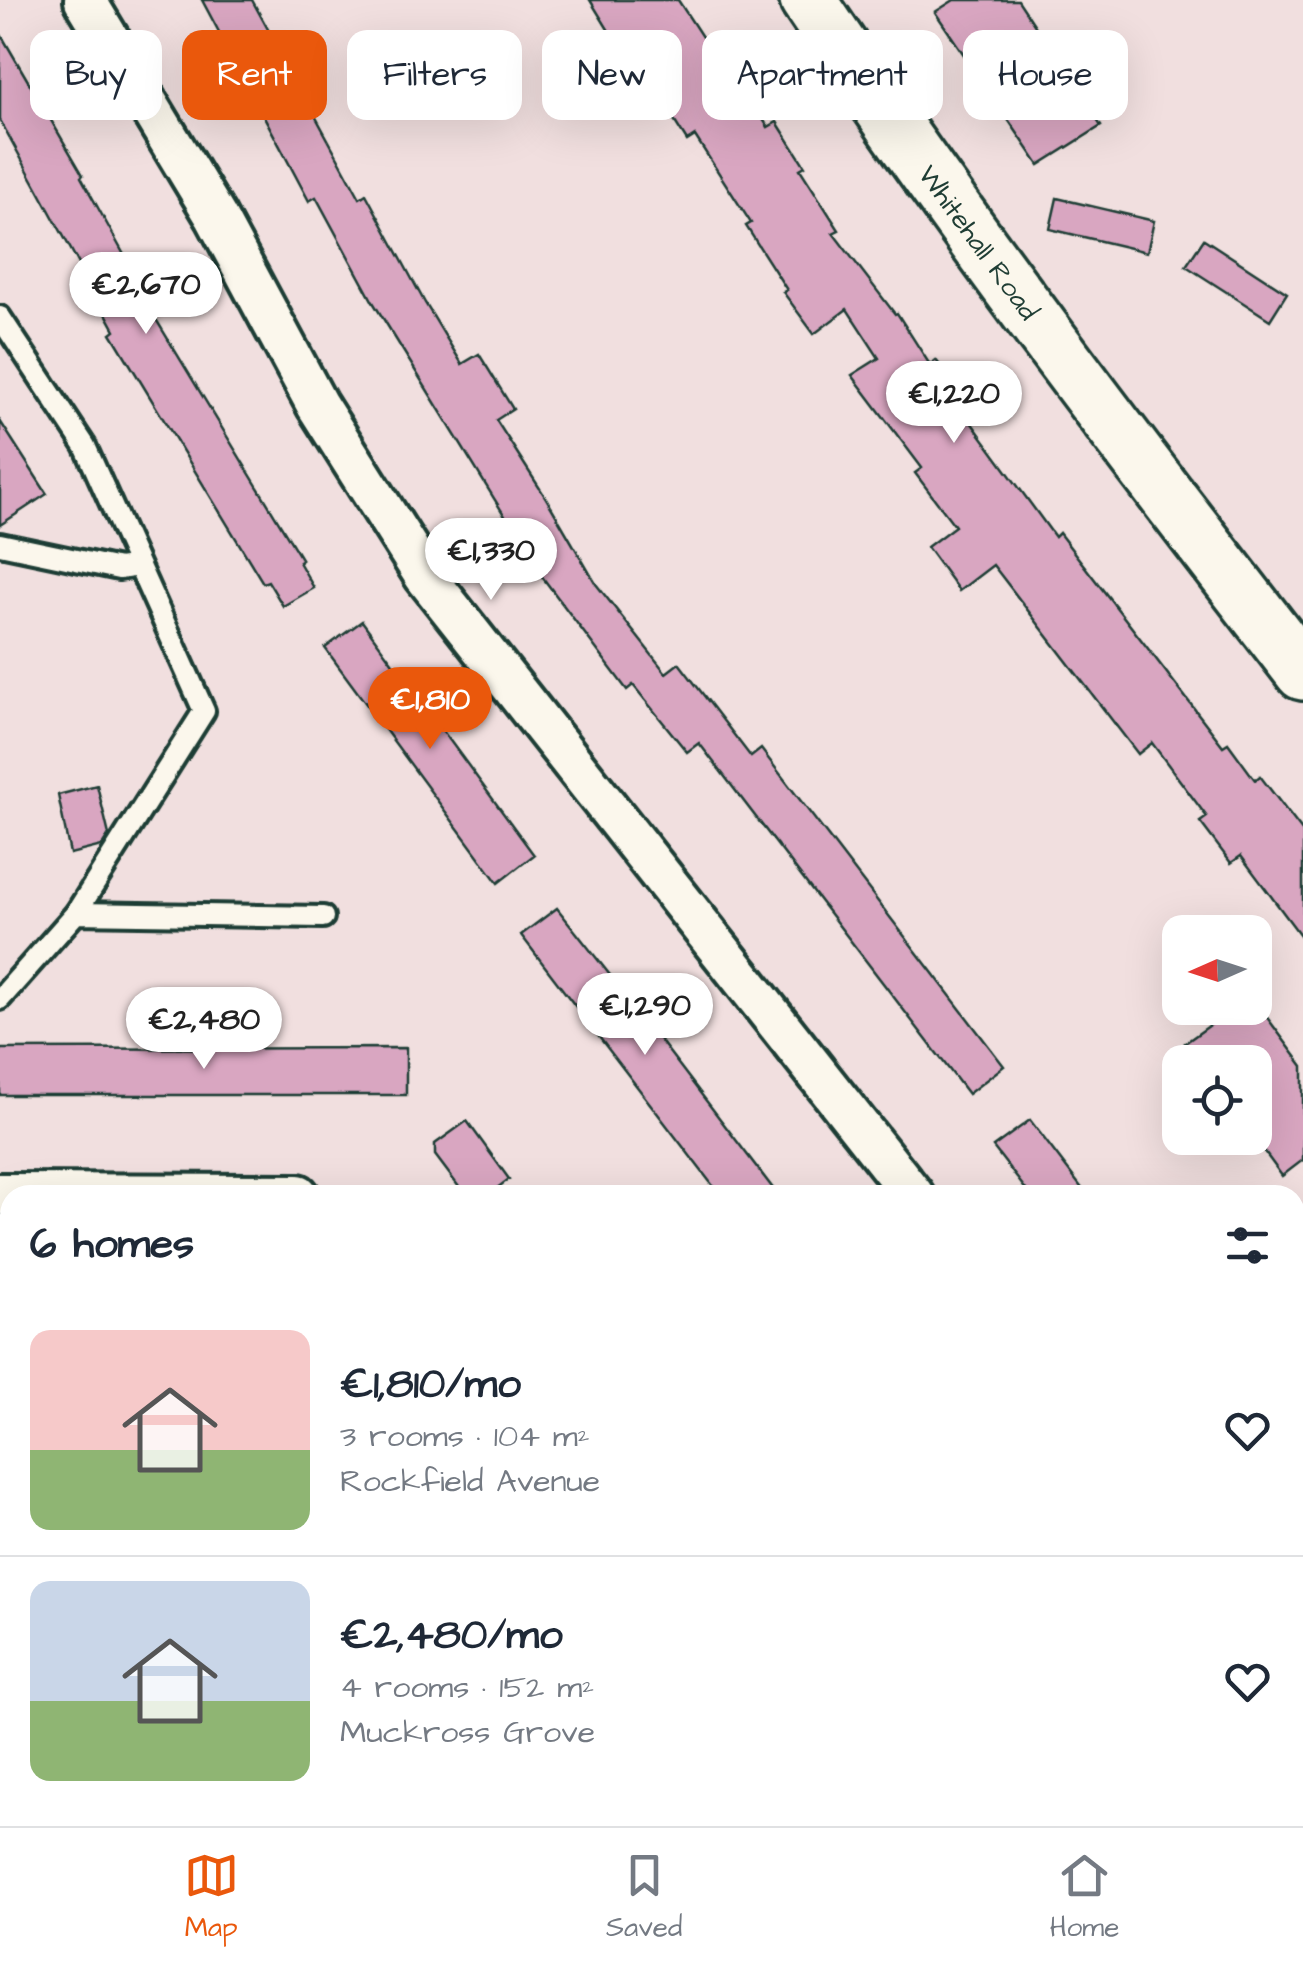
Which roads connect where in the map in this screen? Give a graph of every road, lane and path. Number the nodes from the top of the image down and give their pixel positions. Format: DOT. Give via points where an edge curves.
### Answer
graph roads {
  1 [pos="86,0"];
  2 [pos="808,0"];
  3 [pos="0,317"];
  4 [pos="0,544"];
  5 [pos="138,566"];
  6 [pos="1292,643"];
  7 [pos="76,913"];
  8 [pos="323,918"];
  9 [pos="0,999"];
  10 [pos="905,1185"];
  1 -- 10 [label="street" via="216,217 317,405 424,576"];
  2 -- 6 [label="street, Whitehall Road" via="1090,396"];
  3 -- 5 [label="lane" via="85,446"];
  4 -- 5 [label="lane" via="119,569"];
  5 -- 7 [label="lane" via="204,711"];
  7 -- 8 [label="lane"];
  7 -- 9 [label="lane"];
}
